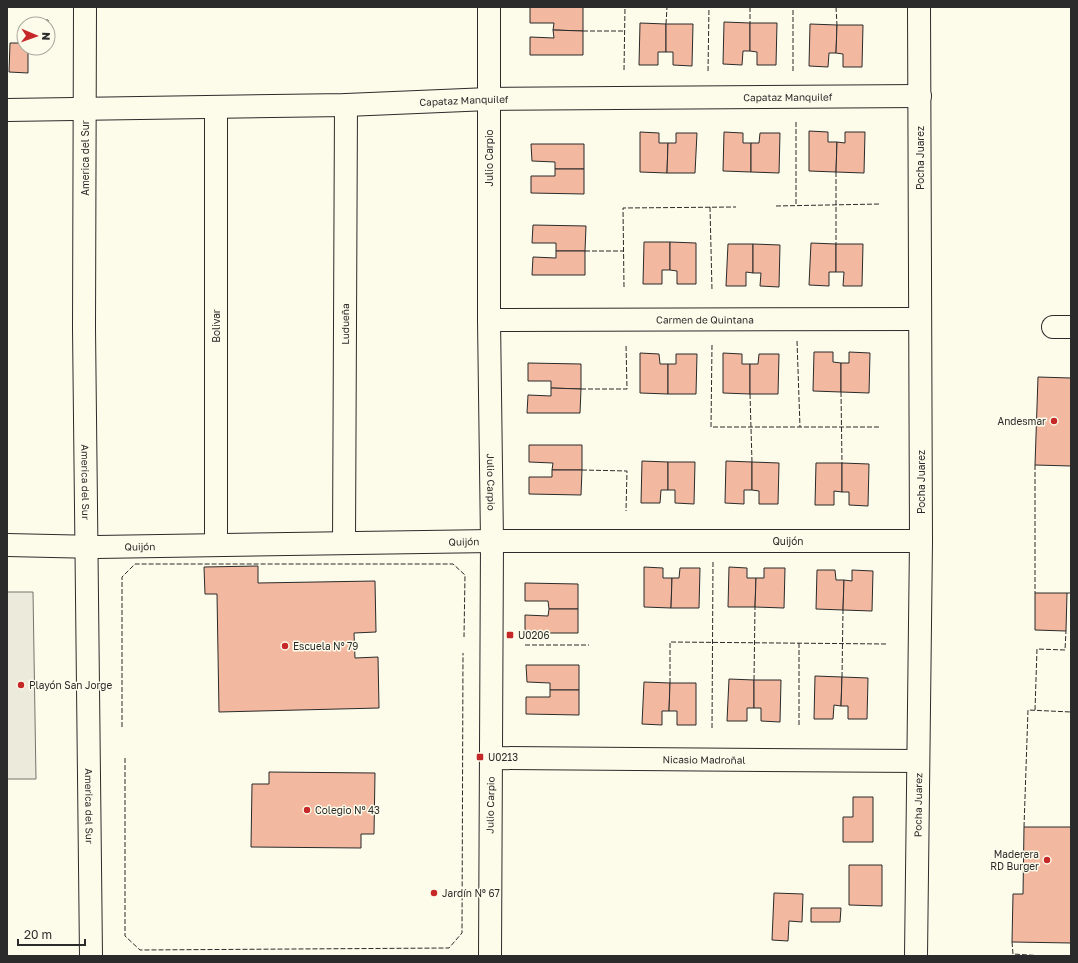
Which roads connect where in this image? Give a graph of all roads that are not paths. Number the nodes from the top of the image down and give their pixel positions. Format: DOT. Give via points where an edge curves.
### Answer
graph roads {
  1 [pos="85,7"];
  2 [pos="489,7"];
  3 [pos="919,7"];
  4 [pos="920,96"];
  5 [pos="489,99"];
  6 [pos="346,105"];
  7 [pos="216,107"];
  8 [pos="85,109"];
  9 [pos="7,110"];
  10 [pos="920,319"];
  11 [pos="489,320"];
  12 [pos="492,541"];
  13 [pos="921,541"];
  14 [pos="344,542"];
  15 [pos="7,545"];
  16 [pos="216,545"];
  17 [pos="86,546"];
  18 [pos="491,758"];
  19 [pos="918,761"];
  20 [pos="90,956"];
  21 [pos="490,956"];
  22 [pos="916,956"];
  1 -- 8 [label="street, America del Sur"];
  2 -- 5 [label="street, Julio Carpio"];
  3 -- 4 [label="street, Pocha Juarez"];
  4 -- 5 [label="street, Capataz Manquilef"];
  4 -- 10 [label="street, Pocha Juarez"];
  5 -- 6 [label="street, Capataz Manquilef"];
  5 -- 11 [label="street, Julio Carpio"];
  6 -- 7 [label="street, Capataz Manquilef"];
  6 -- 14 [label="street, Ludueña"];
  7 -- 8 [label="street, Capataz Manquilef"];
  7 -- 16 [label="street, Bolivar"];
  8 -- 9 [label="street, Capataz Manquilef"];
  8 -- 17 [label="street, America del Sur"];
  10 -- 11 [label="street, Carmen de Quintana"];
  10 -- 13 [label="street, Pocha Juarez"];
  11 -- 12 [label="street, Julio Carpio"];
  12 -- 13 [label="street, Quijón"];
  12 -- 14 [label="street, Quijón"];
  12 -- 18 [label="street, Julio Carpio"];
  13 -- 19 [label="street, Pocha Juarez"];
  14 -- 16 [label="street, Quijón"];
  15 -- 17 [label="street, Quijón"];
  16 -- 17 [label="street, Quijón"];
  17 -- 20 [label="street, America del Sur"];
  18 -- 19 [label="street, Nicasio Madroñal"];
  18 -- 21 [label="street, Julio Carpio"];
  19 -- 22 [label="street, Pocha Juarez"];
}
